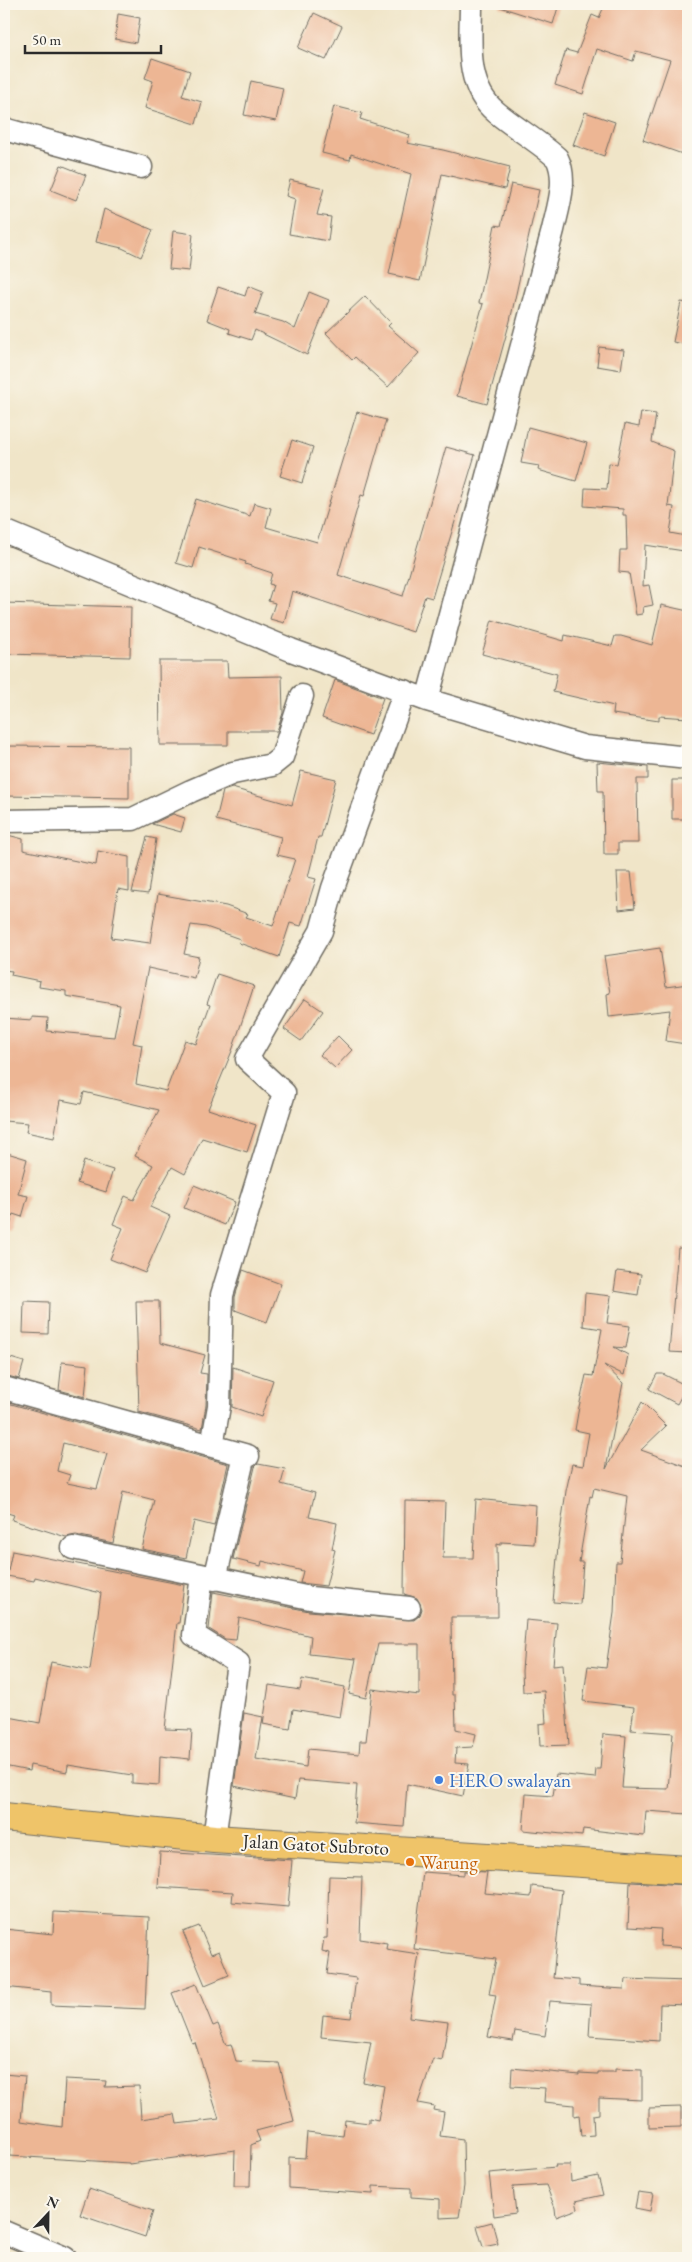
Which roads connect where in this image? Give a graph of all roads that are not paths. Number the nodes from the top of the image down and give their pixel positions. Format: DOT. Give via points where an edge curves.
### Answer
graph roads {
  1 [pos="471,4"];
  2 [pos="4,129"];
  3 [pos="141,167"];
  4 [pos="4,531"];
  5 [pos="405,691"];
  6 [pos="302,696"];
  7 [pos="427,700"];
  8 [pos="688,758"];
  9 [pos="4,820"];
  10 [pos="4,1388"];
  11 [pos="212,1446"];
  12 [pos="73,1548"];
  13 [pos="209,1578"];
  14 [pos="409,1608"];
  15 [pos="4,1817"];
  16 [pos="214,1838"];
  17 [pos="688,1870"];
  18 [pos="4,2232"];
  19 [pos="65,2258"];
  1 -- 7 [label="street" via="471,66 477,87 494,111 557,158 562,182 553,230"];
  2 -- 3 [label="street"];
  4 -- 5 [label="street" via="291,650"];
  5 -- 7 [label="street"];
  5 -- 11 [label="street" via="333,888 321,931 247,1059 284,1093 222,1296 219,1406"];
  6 -- 9 [label="street" via="282,757 272,765 233,773 133,819"];
  7 -- 8 [label="street" via="585,746"];
  10 -- 11 [label="street"];
  11 -- 13 [label="street" via="246,1455"];
  12 -- 13 [label="street"];
  13 -- 14 [label="street" via="310,1598"];
  13 -- 16 [label="street" via="194,1635 238,1663"];
  15 -- 16 [label="highway, Jalan Gatot Subroto"];
  16 -- 17 [label="highway, Jalan Gatot Subroto"];
  18 -- 19 [label="street"];
}
